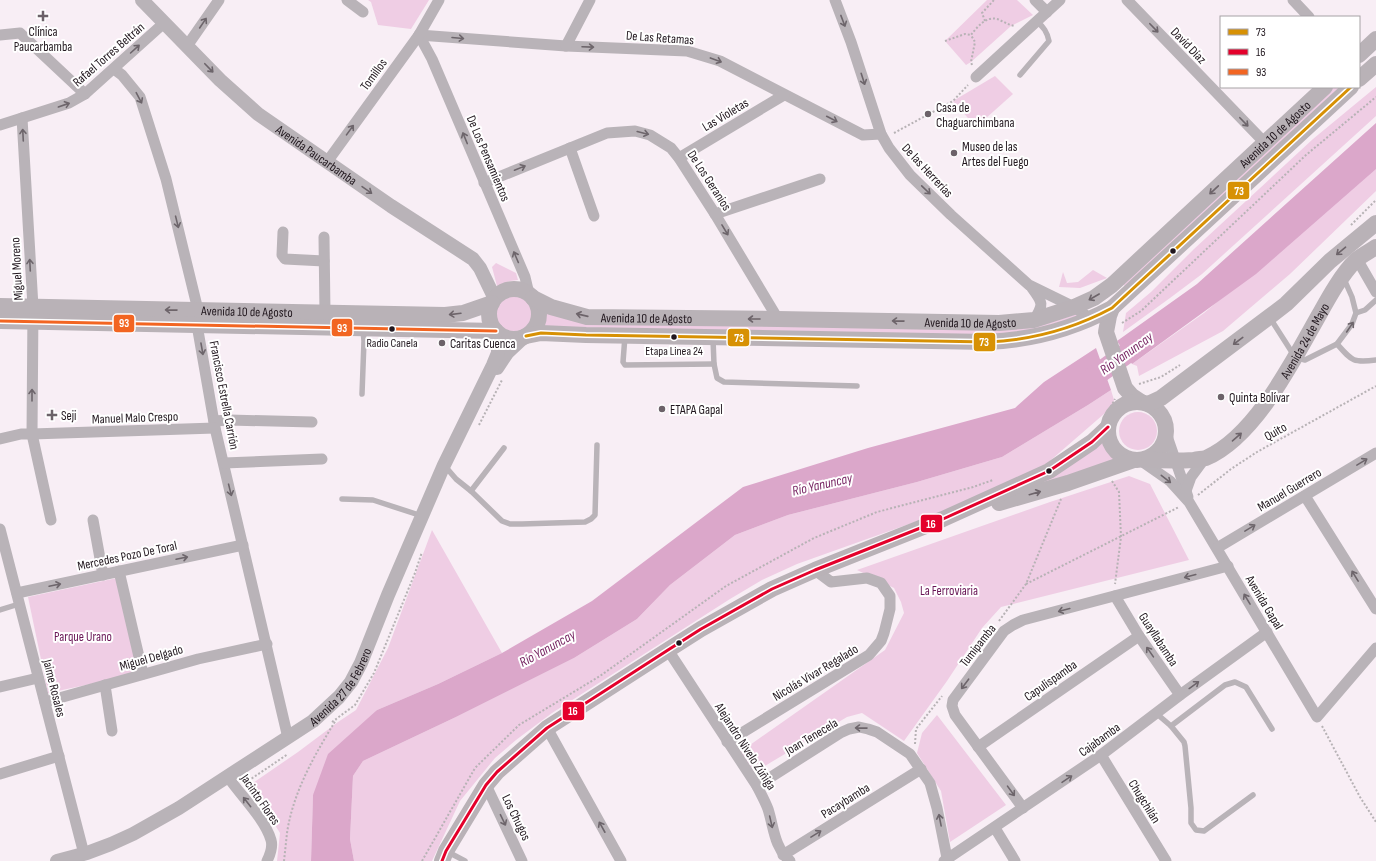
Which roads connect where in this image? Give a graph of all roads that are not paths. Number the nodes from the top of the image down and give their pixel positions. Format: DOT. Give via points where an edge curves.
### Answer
graph roads {
  1 [pos="142,0"];
  2 [pos="219,0"];
  3 [pos="347,0"];
  4 [pos="438,0"];
  5 [pos="590,0"];
  6 [pos="835,0"];
  7 [pos="1035,0"];
  8 [pos="1060,0"];
  9 [pos="1127,0"];
  10 [pos="1293,0"];
  11 [pos="364,12"];
  12 [pos="1046,12"];
  13 [pos="1308,16"];
  14 [pos="164,23"];
  15 [pos="1033,25"];
  16 [pos="0,35"];
  17 [pos="419,35"];
  18 [pos="1376,39"];
  19 [pos="188,46"];
  20 [pos="566,46"];
  21 [pos="1360,54"];
  22 [pos="1376,64"];
  23 [pos="114,69"];
  24 [pos="1020,75"];
  25 [pos="976,77"];
  26 [pos="1360,78"];
  27 [pos="1324,88"];
  28 [pos="1350,88"];
  29 [pos="85,94"];
  30 [pos="784,95"];
  31 [pos="22,118"];
  32 [pos="0,125"];
  33 [pos="881,134"];
  34 [pos="1265,143"];
  35 [pos="570,148"];
  36 [pos="679,158"];
  37 [pos="327,162"];
  38 [pos="820,179"];
  39 [pos="484,183"];
  40 [pos="715,214"];
  41 [pos="594,216"];
  42 [pos="1374,223"];
  43 [pos="283,232"];
  44 [pos="324,237"];
  45 [pos="1376,247"];
  46 [pos="1357,259"];
  47 [pos="324,261"];
  48 [pos="1343,277"];
  49 [pos="1029,285"];
  50 [pos="1376,292"];
  51 [pos="531,296"];
  52 [pos="1376,300"];
  53 [pos="493,301"];
  54 [pos="0,306"];
  55 [pos="1074,307"];
  56 [pos="1112,308"];
  57 [pos="1356,313"];
  58 [pos="32,314"];
  59 [pos="325,314"];
  60 [pos="1269,317"];
  61 [pos="197,318"];
  62 [pos="778,318"];
  63 [pos="1034,320"];
  64 [pos="1092,320"];
  65 [pos="0,321"];
  66 [pos="363,321"];
  67 [pos="1112,328"];
  68 [pos="497,332"];
  69 [pos="624,336"];
  70 [pos="524,337"];
  71 [pos="712,337"];
  72 [pos="1337,344"];
  73 [pos="1295,357"];
  74 [pos="1376,360"];
  75 [pos="714,364"];
  76 [pos="486,383"];
  77 [pos="857,386"];
  78 [pos="1125,388"];
  79 [pos="362,394"];
  80 [pos="1144,403"];
  81 [pos="1114,412"];
  82 [pos="312,422"];
  83 [pos="215,425"];
  84 [pos="1108,427"];
  85 [pos="32,434"];
  86 [pos="1166,436"];
  87 [pos="0,439"];
  88 [pos="598,445"];
  89 [pos="504,448"];
  90 [pos="1376,453"];
  91 [pos="1205,458"];
  92 [pos="322,459"];
  93 [pos="1140,460"];
  94 [pos="1174,462"];
  95 [pos="224,463"];
  96 [pos="444,465"];
  97 [pos="471,491"];
  98 [pos="1188,496"];
  99 [pos="1305,496"];
  100 [pos="342,499"];
  101 [pos="422,516"];
  102 [pos="944,519"];
  103 [pos="51,520"];
  104 [pos="93,520"];
  105 [pos="0,529"];
  106 [pos="2,544"];
  107 [pos="244,545"];
  108 [pos="1217,548"];
  109 [pos="1228,566"];
  110 [pos="815,570"];
  111 [pos="119,571"];
  112 [pos="103,575"];
  113 [pos="17,593"];
  114 [pos="1116,596"];
  115 [pos="19,604"];
  116 [pos="1376,609"];
  117 [pos="0,610"];
  118 [pos="1267,632"];
  119 [pos="1139,636"];
  120 [pos="266,644"];
  121 [pos="1376,648"];
  122 [pos="668,650"];
  123 [pos="143,674"];
  124 [pos="38,678"];
  125 [pos="105,685"];
  126 [pos="0,687"];
  127 [pos="1180,695"];
  128 [pos="45,702"];
  129 [pos="1157,714"];
  130 [pos="1171,726"];
  131 [pos="547,728"];
  132 [pos="1272,729"];
  133 [pos="112,731"];
  134 [pos="728,742"];
  135 [pos="291,744"];
  136 [pos="978,747"];
  137 [pos="1101,755"];
  138 [pos="58,756"];
  139 [pos="921,769"];
  140 [pos="0,774"];
  141 [pos="228,776"];
  142 [pos="486,785"];
  143 [pos="757,786"];
  144 [pos="1253,795"];
  145 [pos="1023,808"];
  146 [pos="995,828"];
  147 [pos="84,854"];
  148 [pos="444,856"];
  149 [pos="786,858"];
  150 [pos="946,860"];
  151 [pos="57,861"];
  152 [pos="267,861"];
  153 [pos="465,861"];
  154 [pos="522,861"];
  155 [pos="621,861"];
  156 [pos="1015,861"];
  157 [pos="1166,861"];
  1 -- 14 [label="street, Avenida Paucarbamba"];
  19 -- 2 [label="street, one-way"];
  3 -- 11 [label="street"];
  4 -- 17 [label="street, Tomillos"];
  5 -- 20 [label="street"];
  6 -- 33 [label="street, De las Herrerías, one-way"];
  7 -- 12 [label="street"];
  8 -- 12 [label="street"];
  9 -- 34 [label="street, David Díaz, one-way"];
  10 -- 13 [label="street"];
  12 -- 15 [label="street"];
  14 -- 19 [label="street, Avenida Paucarbamba"];
  23 -- 14 [label="street, Rafael Torres Beltrán, one-way"];
  15 -- 24 [label="lane" via="1043,26 1049,41"];
  15 -- 25 [label="street"];
  16 -- 29 [label="street" via="20,33"];
  17 -- 20 [label="street, De Las Retamas, one-way"];
  37 -- 17 [label="street, Tomillos, one-way"];
  39 -- 17 [label="street, De Los Pensamientos, one-way" via="438,73"];
  18 -- 21 [label="main road"];
  19 -- 37 [label="street, Avenida Paucarbamba, one-way" via="220,80 258,114"];
  20 -- 30 [label="street, De Las Retamas, one-way" via="686,51 720,61"];
  22 -- 26 [label="main road"];
  23 -- 29 [label="street, Rafael Torres Beltrán"];
  23 -- 61 [label="street, Francisco Estrella Carrión, one-way" via="140,97 166,179"];
  27 -- 34 [label="main road, Avenida 10 de Agosto"];
  28 -- 56 [label="main road, Avenida 10 de Agosto"];
  31 -- 29 [label="street, Rafael Torres Beltrán, one-way" via="69,103"];
  30 -- 33 [label="street, De Las Retamas, one-way" via="863,135"];
  30 -- 36 [label="street, Las Violetas"];
  31 -- 32 [label="street, Rafael Torres Beltrán"];
  58 -- 31 [label="street, Miguel Moreno, one-way"];
  33 -- 49 [label="street, De las Herrerías, one-way" via="888,148 910,175"];
  34 -- 55 [label="main road, Avenida 10 de Agosto, one-way" via="1112,285 1094,298"];
  35 -- 36 [label="street, De Los Geranios, one-way" via="607,133 635,131 659,140 671,148"];
  39 -- 35 [label="street, De Los Geranios, one-way"];
  35 -- 41 [label="street"];
  36 -- 40 [label="street, De Los Geranios"];
  37 -- 53 [label="street, Avenida Paucarbamba, one-way" via="473,259 480,268"];
  38 -- 40 [label="street"];
  51 -- 39 [label="street, De Los Pensamientos, one-way"];
  40 -- 62 [label="street, De Los Geranios, one-way"];
  42 -- 60 [label="main road, one-way"];
  43 -- 47 [label="street" via="282,255 285,259"];
  44 -- 47 [label="street"];
  45 -- 46 [label="main road, Avenida 24 de Mayo"];
  46 -- 48 [label="main road, Avenida 24 de Mayo"];
  46 -- 50 [label="street"];
  47 -- 59 [label="street"];
  48 -- 57 [label="lane"];
  48 -- 73 [label="main road, Avenida 24 de Mayo"];
  49 -- 55 [label="street, De las Herrerías"];
  49 -- 63 [label="street, De las Herrerías" via="1042,304"];
  51 -- 53 [label="main road" via="519,290 508,290"];
  62 -- 51 [label="main road, Avenida 10 de Agosto, one-way" via="587,317 552,308"];
  51 -- 70 [label="main road" via="539,311 539,319 532,332"];
  52 -- 57 [label="lane" via="1365,310"];
  53 -- 66 [label="main road, Avenida 10 de Agosto, one-way" via="463,313"];
  53 -- 68 [label="main road" via="490,318"];
  54 -- 58 [label="main road, Avenida 10 de Agosto"];
  55 -- 63 [label="main road, Avenida 10 de Agosto"];
  55 -- 64 [label="street, De las Herrerías"];
  56 -- 64 [label="main road, Avenida 10 de Agosto"];
  56 -- 67 [label="main road" via="1109,316"];
  72 -- 57 [label="lane, one-way" via="1352,324"];
  58 -- 61 [label="main road, Avenida 10 de Agosto"];
  58 -- 65 [label="main road, Avenida 10 de Agosto"];
  85 -- 58 [label="street, Miguel Moreno, one-way"];
  59 -- 61 [label="main road, Avenida 10 de Agosto"];
  59 -- 66 [label="main road, Avenida 10 de Agosto"];
  60 -- 73 [label="lane"];
  60 -- 80 [label="main road, one-way" via="1161,398"];
  61 -- 66 [label="main road, Avenida 10 de Agosto"];
  61 -- 83 [label="street, Francisco Estrella Carrión, one-way"];
  63 -- 62 [label="main road, Avenida 10 de Agosto, one-way" via="999,323"];
  64 -- 67 [label="main road"];
  64 -- 71 [label="main road, Avenida 10 de Agosto" via="1037,337 988,342"];
  66 -- 68 [label="main road, Avenida 10 de Agosto"];
  66 -- 79 [label="lane"];
  67 -- 78 [label="main road"];
  68 -- 70 [label="main road" via="510,339"];
  68 -- 76 [label="street, Avenida 27 de Febrero" via="498,353"];
  69 -- 70 [label="main road, Avenida 10 de Agosto" via="541,333"];
  69 -- 71 [label="main road, Avenida 10 de Agosto"];
  69 -- 75 [label="lane" via="625,365"];
  70 -- 76 [label="street, Avenida 27 de Febrero" via="507,353"];
  71 -- 75 [label="lane"];
  72 -- 73 [label="lane" via="1305,360"];
  72 -- 74 [label="lane" via="1350,358 1358,362"];
  91 -- 73 [label="main road, Avenida 24 de Mayo, one-way" via="1231,442 1251,423"];
  75 -- 77 [label="lane" via="717,378 724,382"];
  76 -- 96 [label="street, Avenida 27 de Febrero"];
  78 -- 80 [label="main road"];
  78 -- 81 [label="main road"];
  80 -- 81 [label="main road" via="1126,404"];
  80 -- 86 [label="main road" via="1155,408 1165,420"];
  81 -- 84 [label="main road"];
  82 -- 83 [label="street, Manuel Malo Crespo" via="229,420"];
  83 -- 85 [label="street, Manuel Malo Crespo"];
  83 -- 95 [label="street, Francisco Estrella Carrión"];
  84 -- 93 [label="main road" via="1109,439 1114,449 1123,457"];
  84 -- 102 [label="main road, Avenida 24 de Mayo" via="1092,442 1049,471"];
  85 -- 87 [label="street"];
  85 -- 103 [label="street, Miguel Moreno"];
  86 -- 93 [label="main road" via="1157,453"];
  86 -- 94 [label="street, Avenida Gapal"];
  88 -- 97 [label="lane" via="595,515 585,522 510,524 502,521"];
  89 -- 97 [label="lane"];
  99 -- 90 [label="street, Manuel Guerrero, one-way"];
  91 -- 94 [label="main road, Avenida 24 de Mayo"];
  91 -- 98 [label="street" via="1191,477"];
  92 -- 95 [label="street"];
  93 -- 94 [label="main road, Avenida 24 de Mayo"];
  93 -- 98 [label="street, Avenida Gapal, one-way"];
  102 -- 93 [label="main road, Avenida 24 de Mayo, one-way"];
  94 -- 98 [label="street, Avenida Gapal"];
  95 -- 107 [label="street, Francisco Estrella Carrión, one-way"];
  96 -- 97 [label="lane"];
  96 -- 101 [label="street, Avenida 27 de Febrero"];
  98 -- 108 [label="street, Avenida Gapal"];
  108 -- 99 [label="street, Manuel Guerrero, one-way"];
  116 -- 99 [label="street, one-way"];
  100 -- 101 [label="lane" via="373,500"];
  101 -- 135 [label="street, Avenida 27 de Febrero" via="351,682"];
  102 -- 110 [label="main road, Avenida 24 de Mayo"];
  104 -- 112 [label="street"];
  105 -- 106 [label="street, Jaime Rosales"];
  106 -- 113 [label="street, Jaime Rosales"];
  111 -- 107 [label="street, Mercedes Pozo De Toral, one-way"];
  107 -- 120 [label="street, Francisco Estrella Carrión"];
  108 -- 109 [label="street, Avenida Gapal"];
  109 -- 114 [label="street, Tumipamba, one-way"];
  118 -- 109 [label="street, Avenida Gapal, one-way"];
  110 -- 122 [label="main road, Avenida 24 de Mayo" via="772,589"];
  110 -- 134 [label="street, Nicolás Vivar Regalado" via="831,582 863,578 881,583 890,596 890,609 881,641 869,655"];
  111 -- 112 [label="street, Mercedes Pozo De Toral"];
  111 -- 123 [label="street"];
  113 -- 112 [label="street, Mercedes Pozo De Toral, one-way"];
  113 -- 115 [label="street, Jaime Rosales"];
  114 -- 119 [label="street, Guayllabamba"];
  114 -- 136 [label="street, Tumipamba, one-way" via="1023,620 1004,630 953,700 955,715"];
  115 -- 117 [label="lane"];
  115 -- 124 [label="street, Jaime Rosales"];
  118 -- 121 [label="street, Avenida Gapal" via="1317,717"];
  127 -- 118 [label="street, Cajabamba, one-way"];
  127 -- 119 [label="street, Guayllabamba, one-way"];
  119 -- 136 [label="street, Capulispamba"];
  120 -- 123 [label="street, Miguel Delgado"];
  120 -- 135 [label="street, Francisco Estrella Carrión"];
  122 -- 131 [label="main road, Avenida 24 de Mayo"];
  122 -- 134 [label="street, Alejandro Nivelo Zúñiga"];
  123 -- 125 [label="street, Miguel Delgado"];
  124 -- 126 [label="street"];
  124 -- 128 [label="street, Jaime Rosales"];
  125 -- 128 [label="street, Miguel Delgado"];
  125 -- 133 [label="street"];
  127 -- 129 [label="street, Cajabamba"];
  128 -- 138 [label="street, Jaime Rosales"];
  129 -- 130 [label="lane"];
  129 -- 137 [label="street, Cajabamba"];
  130 -- 132 [label="lane" via="1225,685 1235,682 1246,687"];
  130 -- 144 [label="lane" via="1185,746 1191,823 1196,830 1204,832"];
  131 -- 142 [label="main road, Avenida 24 de Mayo"];
  155 -- 131 [label="street, one-way"];
  134 -- 143 [label="street, Alejandro Nivelo Zúñiga"];
  135 -- 141 [label="street, Avenida 27 de Febrero"];
  136 -- 145 [label="street, Tumipamba, one-way"];
  145 -- 137 [label="street, Cajabamba, one-way"];
  137 -- 157 [label="street, Chugchilán"];
  138 -- 140 [label="street"];
  138 -- 147 [label="street, Jaime Rosales"];
  139 -- 143 [label="street, Joan Tenecela, one-way" via="910,754 877,732 859,727 849,729 822,743"];
  149 -- 139 [label="street, Pacaybamba, one-way"];
  150 -- 139 [label="street, Joan Tenecela, one-way" via="936,802 930,783"];
  141 -- 147 [label="street, Avenida 27 de Febrero" via="133,834"];
  152 -- 141 [label="street, Jacinto Flores, one-way" via="271,854 272,841 264,824"];
  142 -- 148 [label="main road, Avenida 24 de Mayo"];
  142 -- 154 [label="street, Los Chugos, one-way"];
  143 -- 149 [label="street, Alejandro Nivelo Zúñiga, one-way" via="767,807 776,842"];
  145 -- 146 [label="street, Cajabamba"];
  146 -- 150 [label="street, Cajabamba"];
  146 -- 156 [label="street"];
  147 -- 151 [label="street, Avenida 27 de Febrero"];
  148 -- 153 [label="lane"];
}
